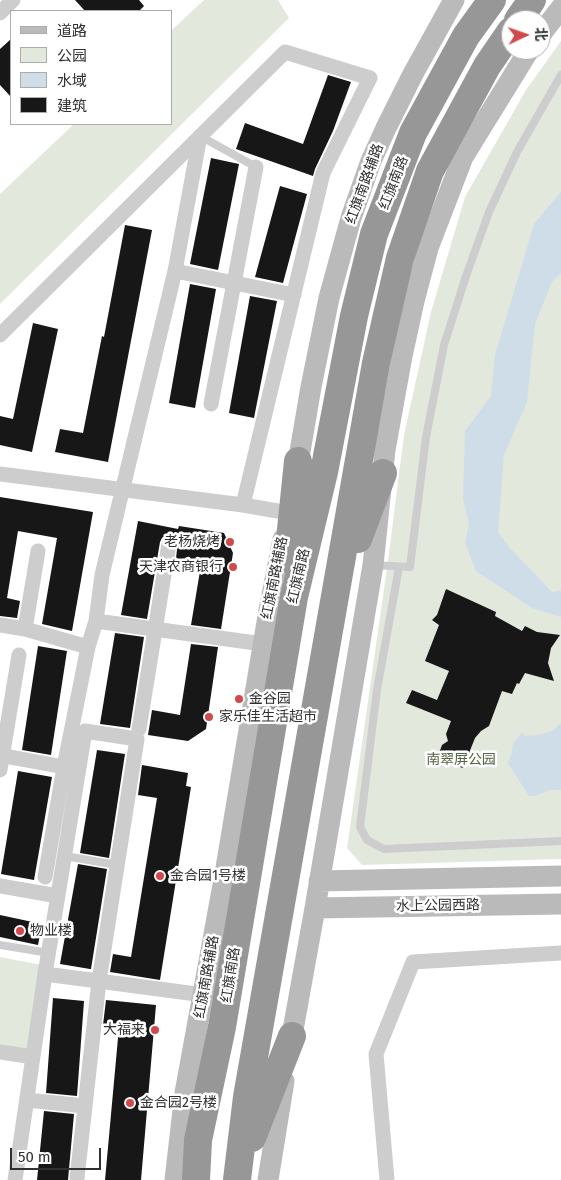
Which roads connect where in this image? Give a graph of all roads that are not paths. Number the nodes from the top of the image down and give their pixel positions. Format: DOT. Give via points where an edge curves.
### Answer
graph roads {
  1 [pos="13,0"];
  2 [pos="454,0"];
  3 [pos="492,0"];
  4 [pos="561,8"];
  5 [pos="0,12"];
  6 [pos="551,21"];
  7 [pos="501,46"];
  8 [pos="523,60"];
  9 [pos="561,76"];
  10 [pos="200,136"];
  11 [pos="256,167"];
  12 [pos="175,271"];
  13 [pos="233,282"];
  14 [pos="294,295"];
  15 [pos="0,334"];
  16 [pos="211,404"];
  17 [pos="298,461"];
  18 [pos="383,473"];
  19 [pos="0,474"];
  20 [pos="124,489"];
  21 [pos="243,505"];
  22 [pos="289,513"];
  23 [pos="169,544"];
  24 [pos="38,551"];
  25 [pos="373,565"];
  26 [pos="399,567"];
  27 [pos="294,597"];
  28 [pos="333,611"];
  29 [pos="96,620"];
  30 [pos="0,625"];
  31 [pos="26,629"];
  32 [pos="155,629"];
  33 [pos="263,644"];
  34 [pos="88,646"];
  35 [pos="19,655"];
  36 [pos="139,729"];
  37 [pos="1,760"];
  38 [pos="64,767"];
  39 [pos="561,842"];
  40 [pos="64,856"];
  41 [pos="117,865"];
  42 [pos="561,876"];
  43 [pos="45,877"];
  44 [pos="319,881"];
  45 [pos="0,886"];
  46 [pos="58,896"];
  47 [pos="561,904"];
  48 [pos="315,908"];
  49 [pos="0,945"];
  50 [pos="48,953"];
  51 [pos="561,953"];
  52 [pos="45,974"];
  53 [pos="99,981"];
  54 [pos="204,996"];
  55 [pos="292,1036"];
  56 [pos="0,1052"];
  57 [pos="33,1057"];
  58 [pos="27,1100"];
  59 [pos="85,1106"];
  60 [pos="237,1177"];
  61 [pos="76,1178"];
  62 [pos="15,1180"];
  63 [pos="175,1180"];
  64 [pos="196,1180"];
  65 [pos="268,1180"];
  66 [pos="387,1180"];
  1 -- 5 [label="street"];
  2 -- 17 [label="main road, 红旗南路辅路" via="386,128 351,218 329,298"];
  3 -- 27 [label="highway, 红旗南路" via="466,36 413,133 374,234"];
  4 -- 6 [label="main road"];
  7 -- 28 [label="highway" via="430,171 400,258 376,363"];
  8 -- 18 [label="main road" via="463,157 428,248 402,356"];
  9 -- 26 [label="lane" via="517,152 489,212 466,276 444,345 426,436 410,566"];
  10 -- 11 [label="lane"];
  10 -- 12 [label="street"];
  10 -- 14 [label="street" via="284,52 370,78 322,173"];
  10 -- 15 [label="street"];
  11 -- 13 [label="street"];
  12 -- 13 [label="street"];
  12 -- 20 [label="street"];
  13 -- 14 [label="street"];
  13 -- 16 [label="street"];
  14 -- 21 [label="street"];
  17 -- 22 [label="main road, 红旗南路辅路"];
  17 -- 27 [label="highway" via="287,576"];
  18 -- 25 [label="main road"];
  18 -- 28 [label="highway"];
  19 -- 20 [label="street"];
  20 -- 21 [label="street"];
  20 -- 29 [label="street" via="102,575"];
  21 -- 22 [label="street"];
  22 -- 33 [label="main road, 红旗南路辅路"];
  23 -- 32 [label="street"];
  24 -- 31 [label="street"];
  25 -- 26 [label="lane"];
  25 -- 44 [label="main road"];
  26 -- 39 [label="lane" via="377,690 360,828 367,840 384,849"];
  27 -- 64 [label="highway, 红旗南路" via="222,1027 198,1140"];
  28 -- 60 [label="highway" via="249,1087"];
  29 -- 32 [label="street"];
  29 -- 34 [label="street"];
  30 -- 31 [label="street"];
  31 -- 34 [label="street"];
  32 -- 33 [label="street"];
  32 -- 36 [label="street"];
  33 -- 54 [label="main road, 红旗南路辅路"];
  34 -- 38 [label="street"];
  35 -- 37 [label="street"];
  37 -- 38 [label="street"];
  38 -- 43 [label="street"];
  40 -- 41 [label="lane"];
  40 -- 41 [label="street" via="85,731 136,738"];
  40 -- 46 [label="street"];
  41 -- 53 [label="street"];
  42 -- 44 [label="main road, 水上公园西路"];
  44 -- 48 [label="main road"];
  45 -- 46 [label="street"];
  46 -- 50 [label="street"];
  47 -- 48 [label="main road, 水上公园西路"];
  48 -- 55 [label="main road"];
  49 -- 50 [label="lane"];
  50 -- 52 [label="street"];
  51 -- 66 [label="street" via="413,962 376,1054"];
  52 -- 53 [label="street"];
  52 -- 57 [label="street"];
  53 -- 54 [label="street"];
  53 -- 59 [label="street"];
  54 -- 63 [label="main road, 红旗南路辅路" via="185,1094"];
  55 -- 60 [label="highway"];
  55 -- 65 [label="main road"];
  56 -- 57 [label="street"];
  57 -- 58 [label="street"];
  58 -- 59 [label="street"];
  58 -- 62 [label="street"];
  59 -- 61 [label="street"];
}
